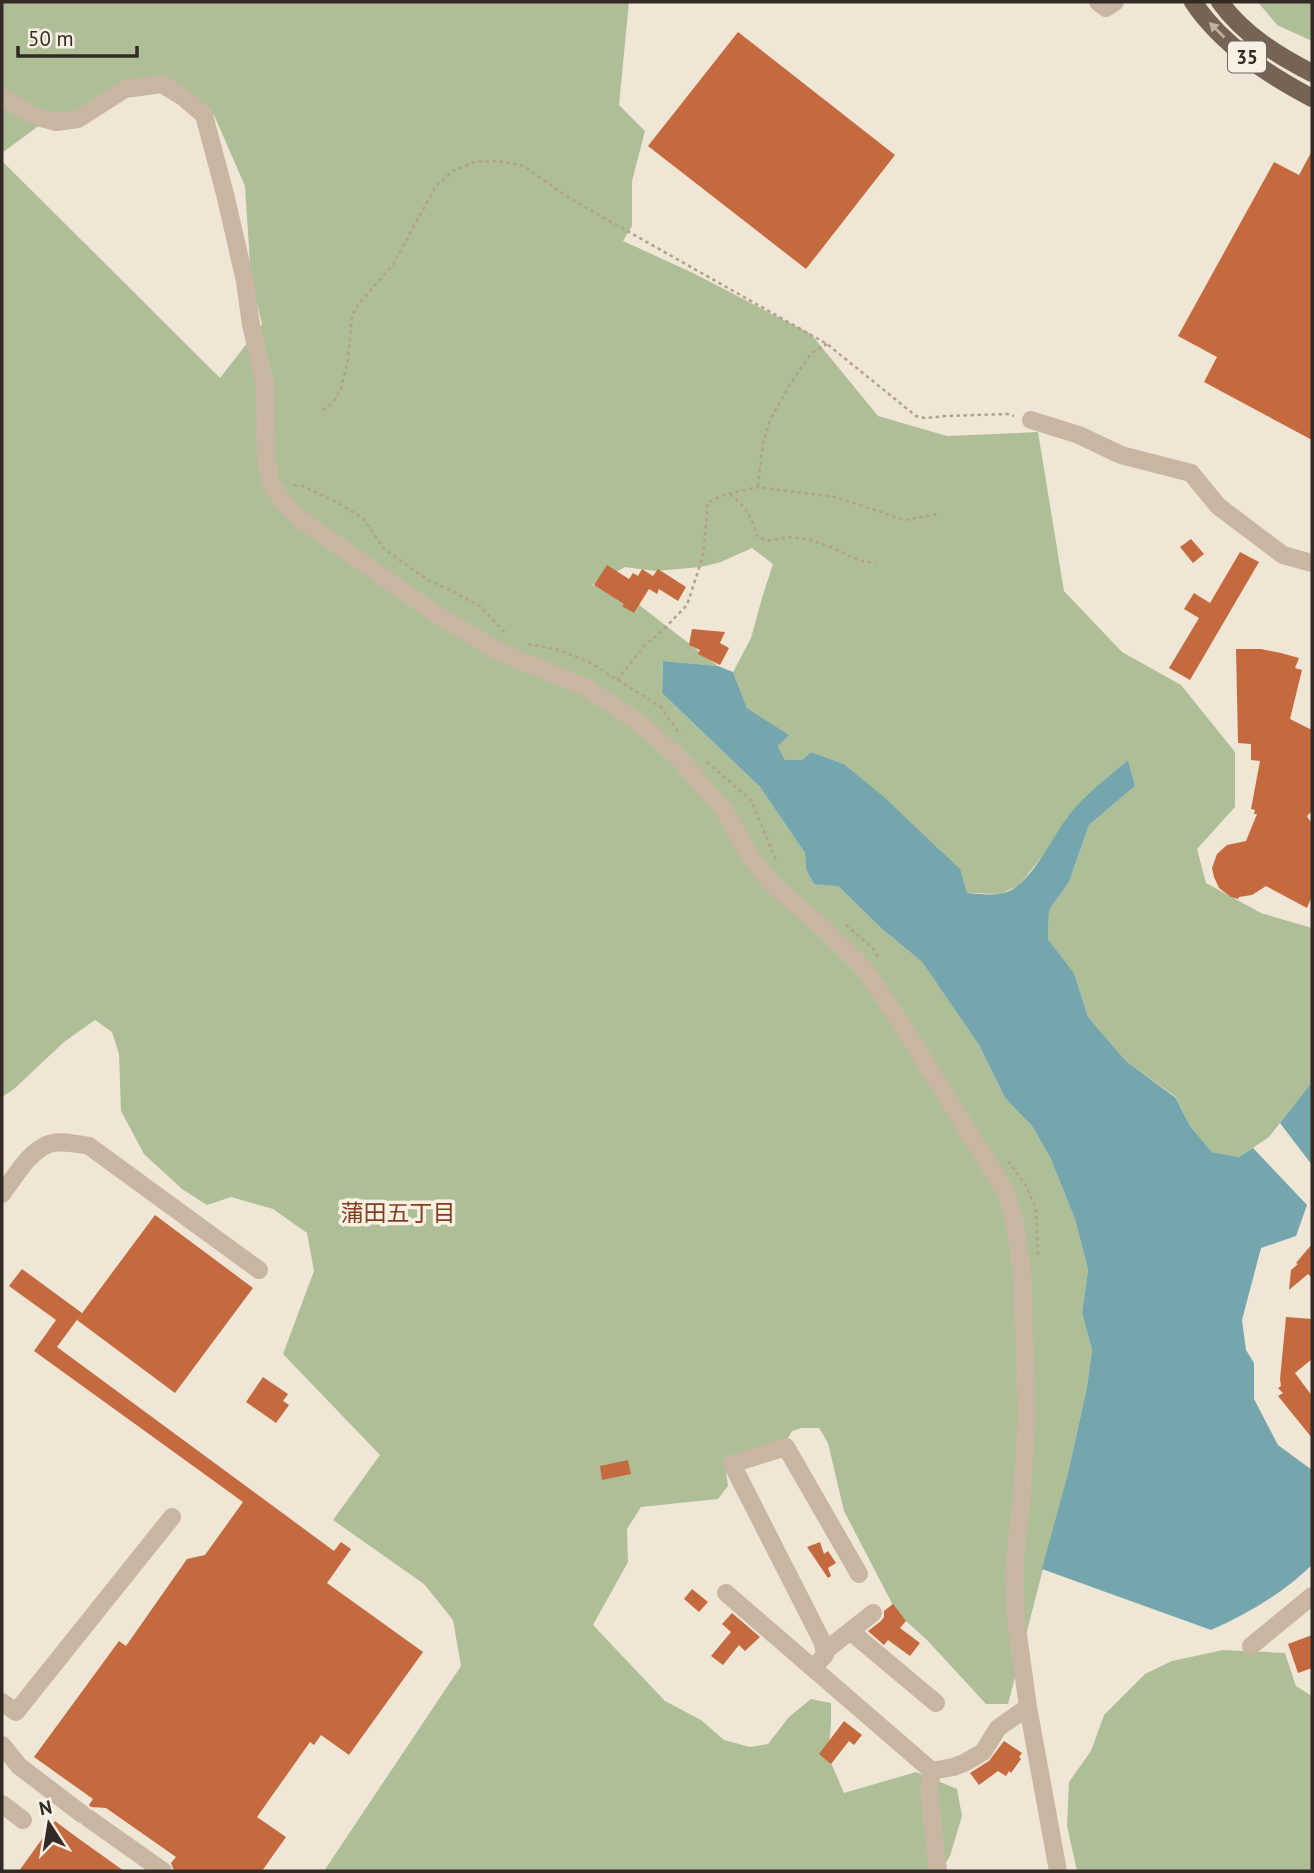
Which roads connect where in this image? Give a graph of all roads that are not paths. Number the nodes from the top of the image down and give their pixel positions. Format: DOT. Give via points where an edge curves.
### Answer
graph roads {
  1 [pos="1098,2"];
  2 [pos="1115,2"];
  3 [pos="1193,2"];
  4 [pos="1220,2"];
  5 [pos="1312,73"];
  6 [pos="2,97"];
  7 [pos="1312,98"];
  8 [pos="1031,420"];
  9 [pos="1312,563"];
  10 [pos="2,1194"];
  11 [pos="259,1270"];
  12 [pos="172,1517"];
  13 [pos="859,1574"];
  14 [pos="726,1593"];
  15 [pos="1312,1596"];
  16 [pos="873,1613"];
  17 [pos="850,1631"];
  18 [pos="1251,1646"];
  19 [pos="825,1651"];
  20 [pos="813,1668"];
  21 [pos="2,1702"];
  22 [pos="936,1703"];
  23 [pos="1028,1707"];
  24 [pos="2,1745"];
  25 [pos="932,1771"];
  26 [pos="2,1804"];
  27 [pos="23,1819"];
  28 [pos="163,1871"];
  29 [pos="938,1871"];
  30 [pos="1058,1871"];
  1 -- 2 [label="street" via="1106,8"];
  7 -- 3 [label="main road, 35, one-way" via="1235,48"];
  4 -- 5 [label="main road, 35" via="1251,35"];
  6 -- 23 [label="street" via="34,116 56,122 78,119 125,89 162,84 204,115 265,383 270,482 284,503 439,616 500,652 584,687 638,722 679,758 724,810 750,856 773,884 863,967 895,1014 1006,1192 1015,1222 1022,1274 1027,1414 1013,1573"];
  8 -- 9 [label="street" via="1121,455 1191,473 1218,506 1283,555"];
  10 -- 11 [label="street" via="32,1154 51,1144 89,1146"];
  12 -- 21 [label="street" via="16,1712"];
  13 -- 19 [label="street" via="786,1447 732,1464"];
  14 -- 20 [label="street"];
  15 -- 18 [label="street"];
  16 -- 17 [label="street"];
  17 -- 19 [label="street"];
  17 -- 22 [label="street"];
  19 -- 20 [label="street"];
  20 -- 25 [label="street"];
  23 -- 25 [label="street" via="998,1728 983,1752 964,1763"];
  23 -- 30 [label="street"];
  24 -- 28 [label="street" via="19,1766"];
  25 -- 29 [label="street" via="929,1790"];
  26 -- 27 [label="street"];
}
